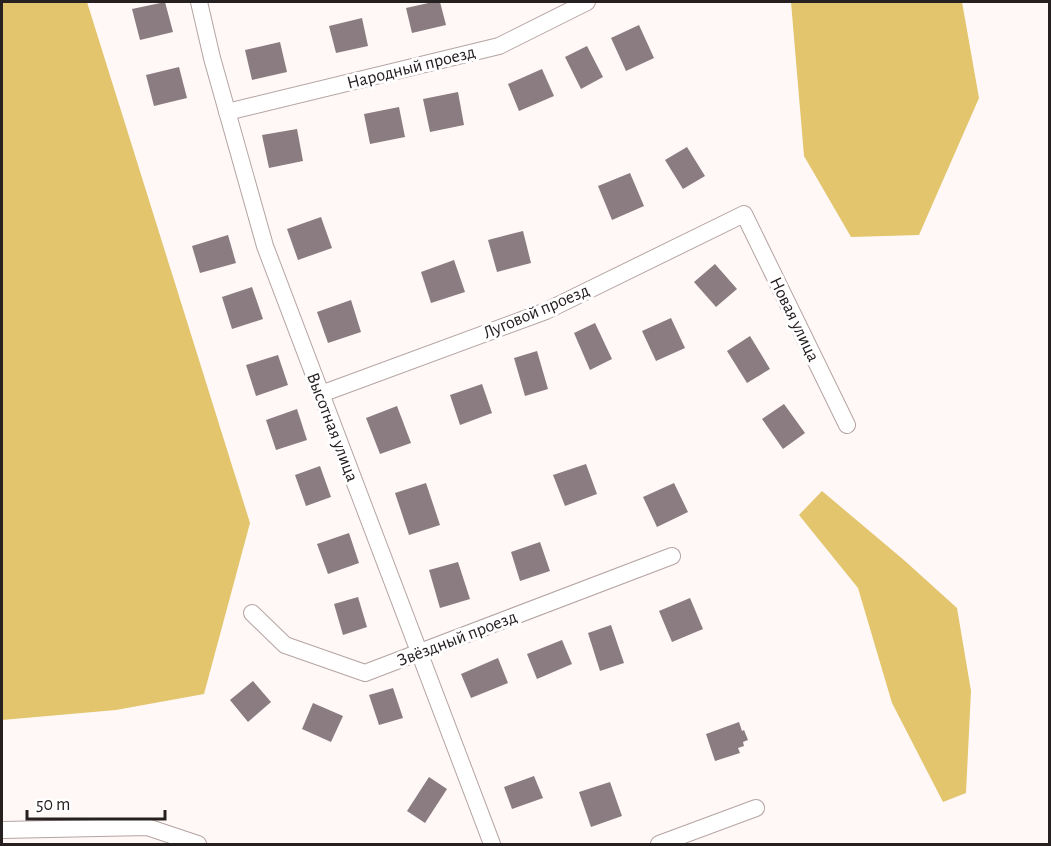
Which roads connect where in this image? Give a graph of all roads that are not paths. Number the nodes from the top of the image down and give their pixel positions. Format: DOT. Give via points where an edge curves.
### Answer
graph roads {
  1 [pos="199,2"];
  2 [pos="587,2"];
  3 [pos="227,112"];
  4 [pos="744,214"];
  5 [pos="321,394"];
  6 [pos="847,424"];
  7 [pos="672,556"];
  8 [pos="252,613"];
  9 [pos="419,652"];
  10 [pos="756,808"];
  11 [pos="2,830"];
  12 [pos="198,844"];
  13 [pos="492,844"];
  14 [pos="659,844"];
  1 -- 3 [label="street, Высотная улица"];
  2 -- 3 [label="street, Народный проезд" via="499,46"];
  3 -- 5 [label="street, Высотная улица" via="265,246"];
  4 -- 5 [label="street, Луговой проезд" via="546,310"];
  4 -- 6 [label="street, Новая улица"];
  5 -- 9 [label="street, Высотная улица"];
  7 -- 9 [label="street, Звёздный проезд"];
  8 -- 9 [label="street, Звёздный проезд" via="285,645 365,673"];
  9 -- 13 [label="street, Высотная улица"];
  10 -- 14 [label="street"];
  11 -- 12 [label="street" via="147,827"];
}
